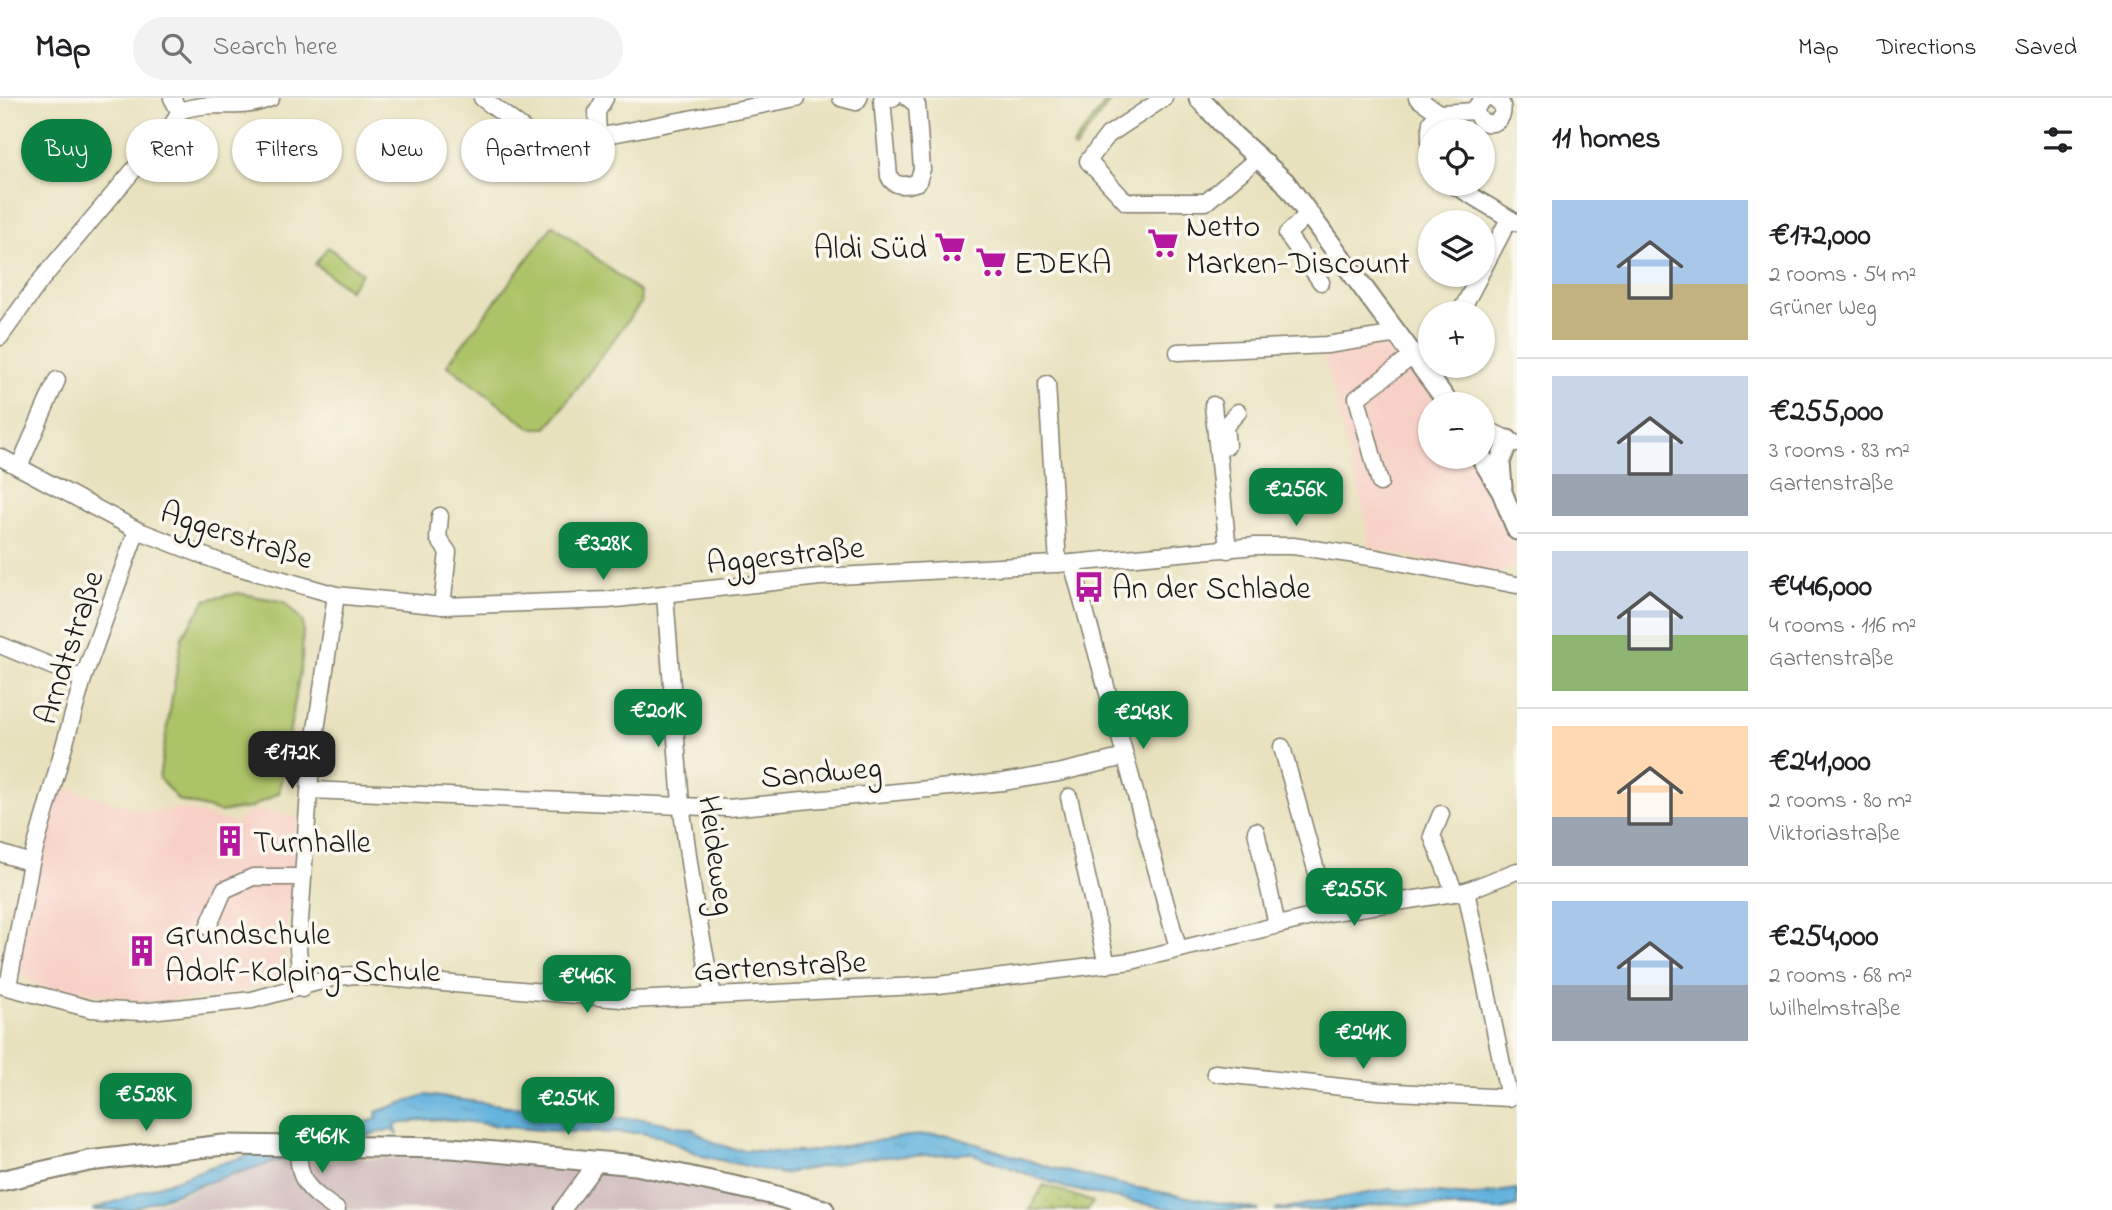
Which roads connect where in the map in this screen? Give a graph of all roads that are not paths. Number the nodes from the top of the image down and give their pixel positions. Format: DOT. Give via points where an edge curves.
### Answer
graph roads {
  1 [pos="271,98"];
  2 [pos="482,98"];
  3 [pos="605,98"];
  4 [pos="797,98"];
  5 [pos="841,98"];
  6 [pos="859,98"];
  7 [pos="893,98"];
  8 [pos="908,98"];
  9 [pos="1164,98"];
  10 [pos="1199,98"];
  11 [pos="1417,98"];
  12 [pos="1494,98"];
  13 [pos="175,105"];
  14 [pos="1480,105"];
  15 [pos="1439,113"];
  16 [pos="511,119"];
  17 [pos="597,119"];
  18 [pos="1434,119"];
  19 [pos="615,135"];
  20 [pos="1259,157"];
  21 [pos="1472,196"];
  22 [pos="1309,213"];
  23 [pos="1513,221"];
  24 [pos="1495,250"];
  25 [pos="1321,282"];
  26 [pos="1398,334"];
  27 [pos="0,337"];
  28 [pos="1178,352"];
  29 [pos="1418,355"];
  30 [pos="1418,361"];
  31 [pos="57,380"];
  32 [pos="1047,384"];
  33 [pos="1213,405"];
  34 [pos="1238,412"];
  35 [pos="1495,434"];
  36 [pos="1512,442"];
  37 [pos="0,457"];
  38 [pos="19,467"];
  39 [pos="1488,469"];
  40 [pos="1380,483"];
  41 [pos="1502,492"];
  42 [pos="440,516"];
  43 [pos="137,530"];
  44 [pos="1517,530"];
  45 [pos="1232,550"];
  46 [pos="1065,563"];
  47 [pos="1517,585"];
  48 [pos="336,595"];
  49 [pos="665,595"];
  50 [pos="442,606"];
  51 [pos="0,645"];
  52 [pos="83,679"];
  53 [pos="1282,747"];
  54 [pos="1125,757"];
  55 [pos="310,790"];
  56 [pos="1069,797"];
  57 [pos="681,804"];
  58 [pos="1441,814"];
  59 [pos="1256,831"];
  60 [pos="0,853"];
  61 [pos="32,863"];
  62 [pos="1517,871"];
  63 [pos="303,877"];
  64 [pos="1460,892"];
  65 [pos="1328,914"];
  66 [pos="1277,925"];
  67 [pos="208,928"];
  68 [pos="1178,948"];
  69 [pos="1107,965"];
  70 [pos="4,985"];
  71 [pos="302,989"];
  72 [pos="713,996"];
  73 [pos="1215,1073"];
  74 [pos="298,1144"];
  75 [pos="599,1160"];
  76 [pos="0,1181"];
  77 [pos="337,1210"];
  78 [pos="562,1210"];
  79 [pos="824,1210"];
  1 -- 13 [label="street" via="258,103 214,99"];
  2 -- 16 [label="street"];
  3 -- 17 [label="street"];
  4 -- 19 [label="street"];
  5 -- 6 [label="street" via="856,102"];
  7 -- 8 [label="street" via="882,99 886,150 890,180 901,186 918,182 922,169 917,105"];
  9 -- 20 [label="street" via="1108,135 1088,162 1126,202 1206,202"];
  10 -- 20 [label="main road"];
  11 -- 15 [label="street"];
  12 -- 14 [label="street" via="1503,109 1499,121 1486,124 1479,119"];
  13 -- 27 [label="street" via="174,122 41,280"];
  14 -- 15 [label="street"];
  15 -- 18 [label="street"];
  20 -- 22 [label="main road"];
  21 -- 23 [label="street"];
  22 -- 25 [label="street" via="1287,234"];
  22 -- 26 [label="main road"];
  23 -- 24 [label="street"];
  26 -- 28 [label="street" via="1327,345"];
  26 -- 29 [label="main road"];
  30 -- 40 [label="street" via="1357,398"];
  31 -- 38 [label="street"];
  32 -- 46 [label="street"];
  33 -- 45 [label="street"];
  34 -- 45 [label="street" via="1225,426"];
  35 -- 36 [label="street"];
  36 -- 41 [label="main road" via="1500,461"];
  37 -- 38 [label="street, Aggerstraße"];
  38 -- 43 [label="street, Aggerstraße"];
  39 -- 41 [label="main road"];
  41 -- 44 [label="main road"];
  42 -- 50 [label="street" via="438,538 448,552"];
  43 -- 48 [label="street, Aggerstraße" via="220,562"];
  43 -- 52 [label="street, Arndtstraße"];
  45 -- 46 [label="street, Aggerstraße"];
  45 -- 47 [label="street, Aggerstraße" via="1293,546"];
  46 -- 49 [label="street, Aggerstraße" via="820,577"];
  46 -- 54 [label="street"];
  48 -- 50 [label="street, Aggerstraße"];
  48 -- 55 [label="street"];
  49 -- 50 [label="street, Aggerstraße"];
  49 -- 57 [label="street, Heideweg"];
  51 -- 52 [label="street"];
  52 -- 61 [label="street, Arndtstraße"];
  53 -- 65 [label="street"];
  54 -- 57 [label="street, Sandweg" via="1003,782 729,808"];
  54 -- 68 [label="street"];
  55 -- 57 [label="street, Sandweg"];
  55 -- 63 [label="street"];
  56 -- 69 [label="street"];
  57 -- 72 [label="street, Heideweg"];
  58 -- 64 [label="street" via="1432,836"];
  59 -- 66 [label="street"];
  60 -- 61 [label="street"];
  61 -- 70 [label="street, Arndtstraße"];
  62 -- 64 [label="street, Gartenstraße"];
  63 -- 67 [label="street" via="254,877 223,890"];
  63 -- 71 [label="street" via="298,949"];
  64 -- 65 [label="street, Gartenstraße"];
  64 -- 73 [label="street" via="1509,1098 1378,1091"];
  65 -- 66 [label="street, Gartenstraße"];
  66 -- 68 [label="street, Gartenstraße"];
  68 -- 69 [label="street, Gartenstraße"];
  69 -- 72 [label="street, Gartenstraße" via="938,985"];
  70 -- 71 [label="street, Gartenstraße" via="81,1007 140,1012 253,1000"];
  71 -- 72 [label="street, Gartenstraße" via="354,975 632,1000"];
  74 -- 75 [label="main road" via="452,1148"];
  74 -- 76 [label="main road" via="159,1152 89,1161"];
  74 -- 77 [label="street" via="302,1182"];
  75 -- 78 [label="street"];
  75 -- 79 [label="main road" via="716,1181"];
}
